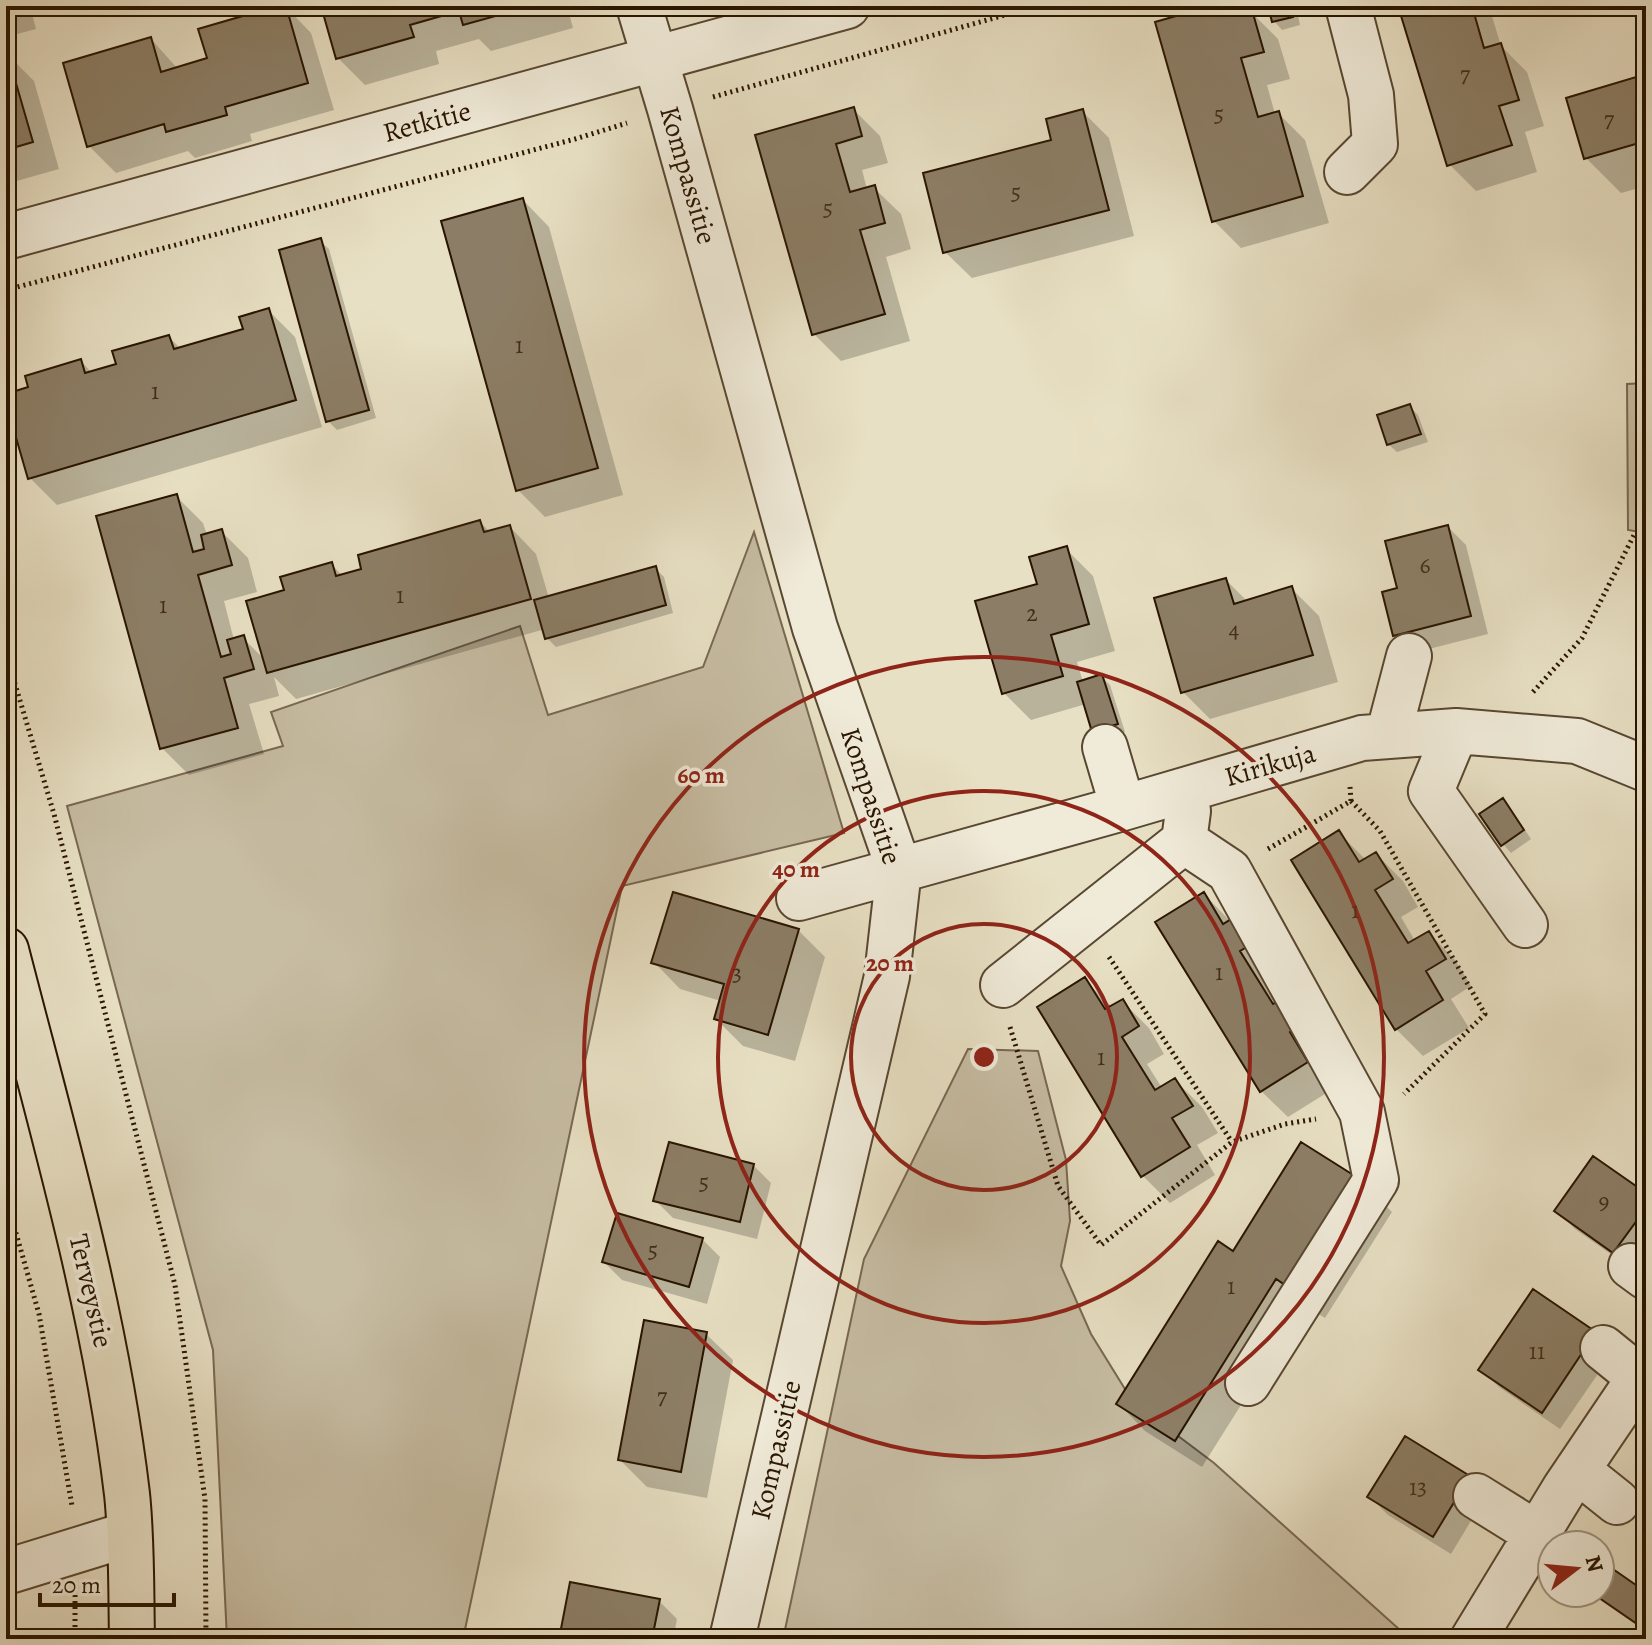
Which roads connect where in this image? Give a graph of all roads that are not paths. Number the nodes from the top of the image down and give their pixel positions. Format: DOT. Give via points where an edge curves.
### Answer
graph roads {
  1 [pos="639,6"];
  2 [pos="847,6"];
  3 [pos="1348,6"];
  4 [pos="654,58"];
  5 [pos="1347,172"];
  6 [pos="6,237"];
  7 [pos="1409,656"];
  8 [pos="1476,732"];
  9 [pos="1367,739"];
  10 [pos="1105,747"];
  11 [pos="1646,769"];
  12 [pos="1191,788"];
  13 [pos="1123,808"];
  14 [pos="1184,841"];
  15 [pos="899,869"];
  16 [pos="799,898"];
  17 [pos="1525,925"];
  18 [pos="6,950"];
  19 [pos="1006,1005"];
  20 [pos="1603,1348"];
  21 [pos="1643,1373"];
  22 [pos="1248,1383"];
  23 [pos="1577,1470"];
  24 [pos="1476,1496"];
  25 [pos="1617,1502"];
  26 [pos="1540,1529"];
  27 [pos="1536,1533"];
  28 [pos="129,1534"];
  29 [pos="1536,1536"];
  30 [pos="6,1572"];
  31 [pos="132,1639"];
  32 [pos="732,1639"];
  33 [pos="1473,1639"];
  1 -- 4 [label="street, Kompassitie"];
  2 -- 4 [label="street, Retkitie"];
  3 -- 5 [label="street" via="1371,95 1375,144"];
  4 -- 6 [label="street, Retkitie"];
  4 -- 15 [label="street, Kompassitie" via="815,628"];
  7 -- 9 [label="street"];
  8 -- 9 [label="street, Kirikuja"];
  8 -- 11 [label="street, Kirikuja" via="1577,741"];
  8 -- 17 [label="street" via="1431,791"];
  9 -- 12 [label="street, Kirikuja"];
  10 -- 13 [label="street"];
  12 -- 13 [label="street, Kirikuja"];
  12 -- 14 [label="street"];
  13 -- 15 [label="street, Kirikuja"];
  14 -- 19 [label="street" via="1085,920"];
  14 -- 22 [label="street" via="1229,871 1362,1112 1376,1180"];
  15 -- 16 [label="street, Kirikuja"];
  15 -- 32 [label="street, Kompassitie" via="887,976"];
  18 -- 28 [label="main road, Terveystie" via="107,1357"];
  20 -- 21 [label="street"];
  21 -- 23 [label="street"];
  23 -- 25 [label="street"];
  23 -- 26 [label="street"];
  24 -- 27 [label="street"];
  28 -- 30 [label="street"];
  28 -- 31 [label="main road, Terveystie"];
  29 -- 33 [label="street"];
}
